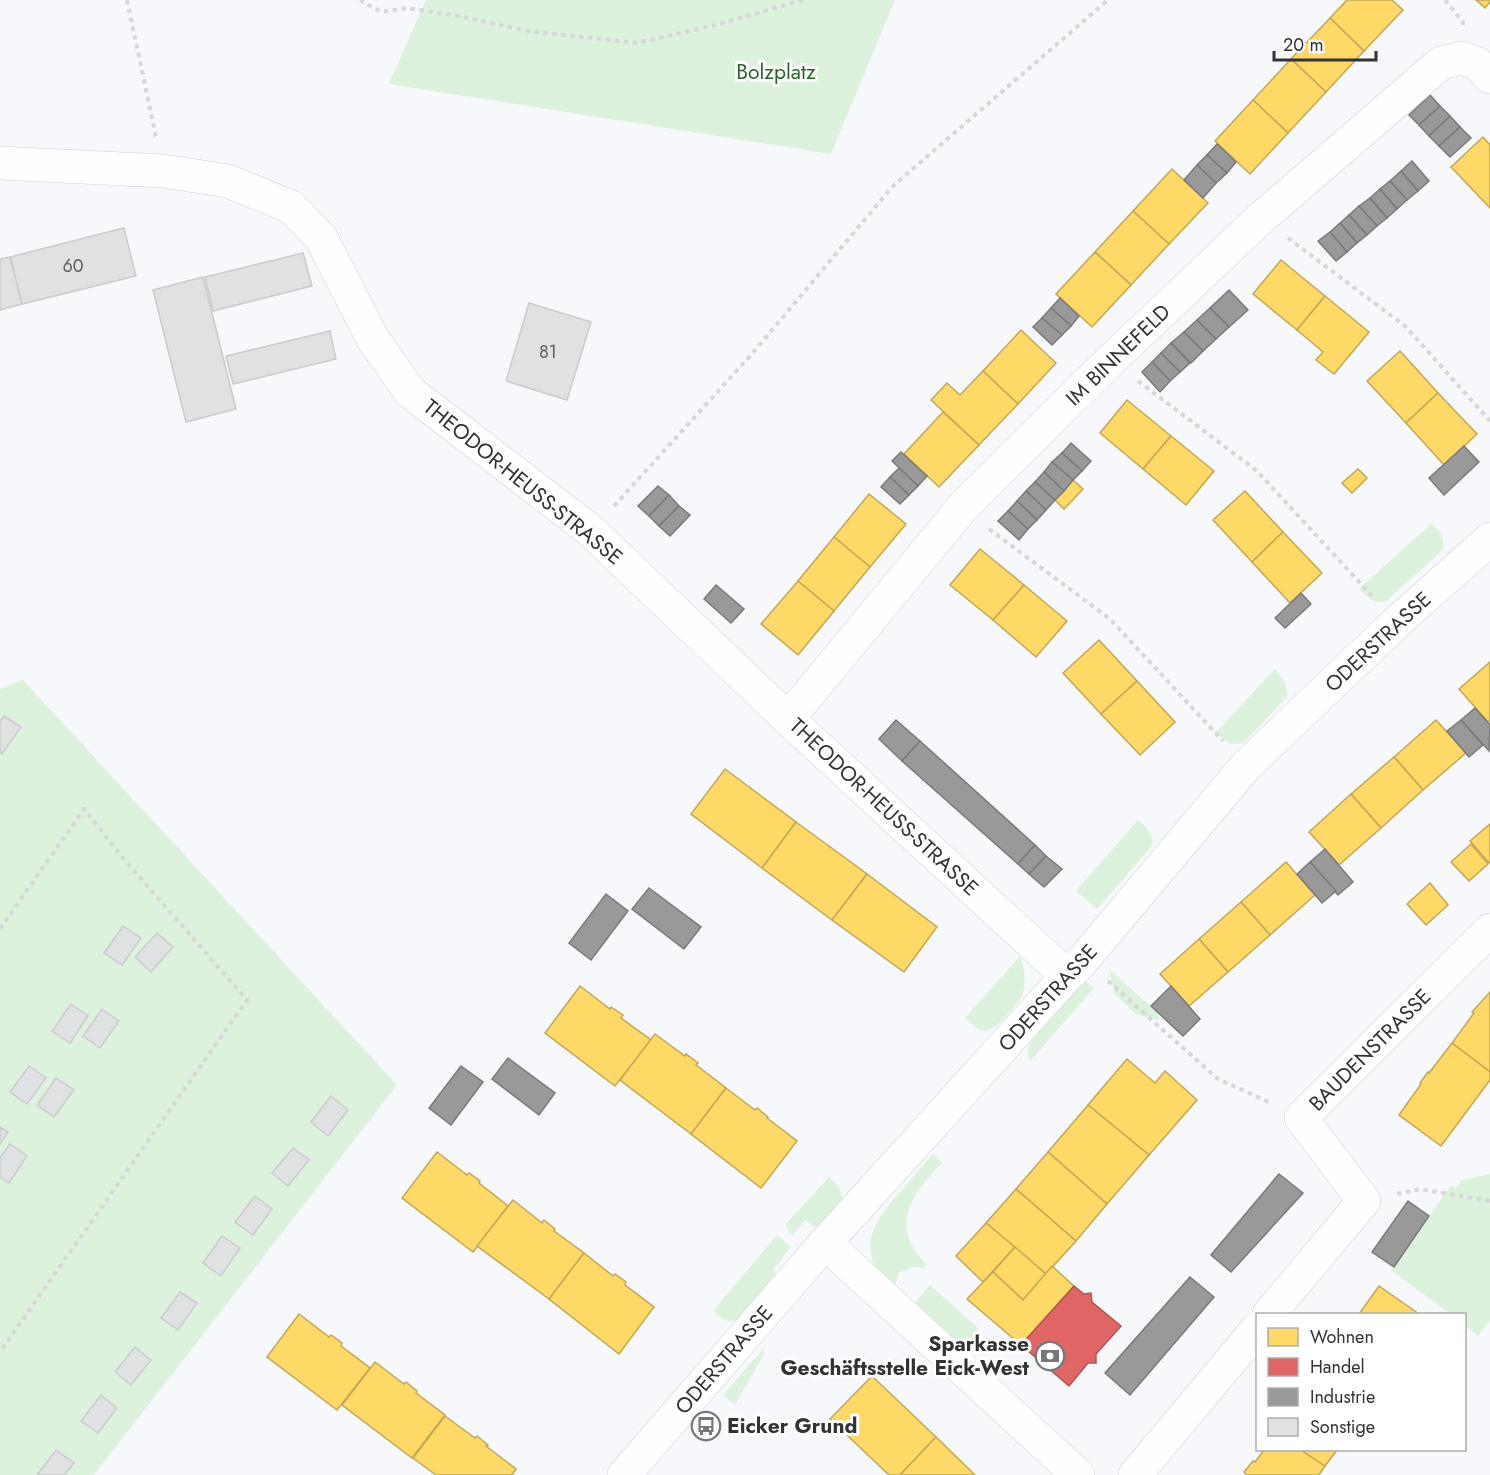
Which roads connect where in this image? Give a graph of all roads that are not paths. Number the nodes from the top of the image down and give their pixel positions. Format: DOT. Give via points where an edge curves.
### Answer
graph roads {
  1 [pos="1490,77"];
  2 [pos="0,163"];
  3 [pos="1490,539"];
  4 [pos="788,719"];
  5 [pos="1490,930"];
  6 [pos="1075,968"];
  7 [pos="825,1243"];
  8 [pos="1270,1313"];
  9 [pos="1256,1329"];
  10 [pos="624,1475"];
  11 [pos="1078,1475"];
  12 [pos="1135,1475"];
  1 -- 4 [label="street, IM BINNEFELD" via="1478,64 1462,58 1441,63 1261,218 962,508"];
  2 -- 4 [label="street, THEODOR-HEUSS-STRASSE" via="163,171 228,181 291,207 321,238 373,339 410,392 591,531"];
  3 -- 6 [label="street, ODERSTRASSE" via="1246,766"];
  4 -- 6 [label="street, THEODOR-HEUSS-STRASSE"];
  5 -- 8 [label="street, BAUDENSTRASSE" via="1301,1118 1364,1201"];
  6 -- 7 [label="street, ODERSTRASSE"];
  7 -- 10 [label="street, ODERSTRASSE"];
  7 -- 11 [label="street"];
  9 -- 12 [label="street"];
}
